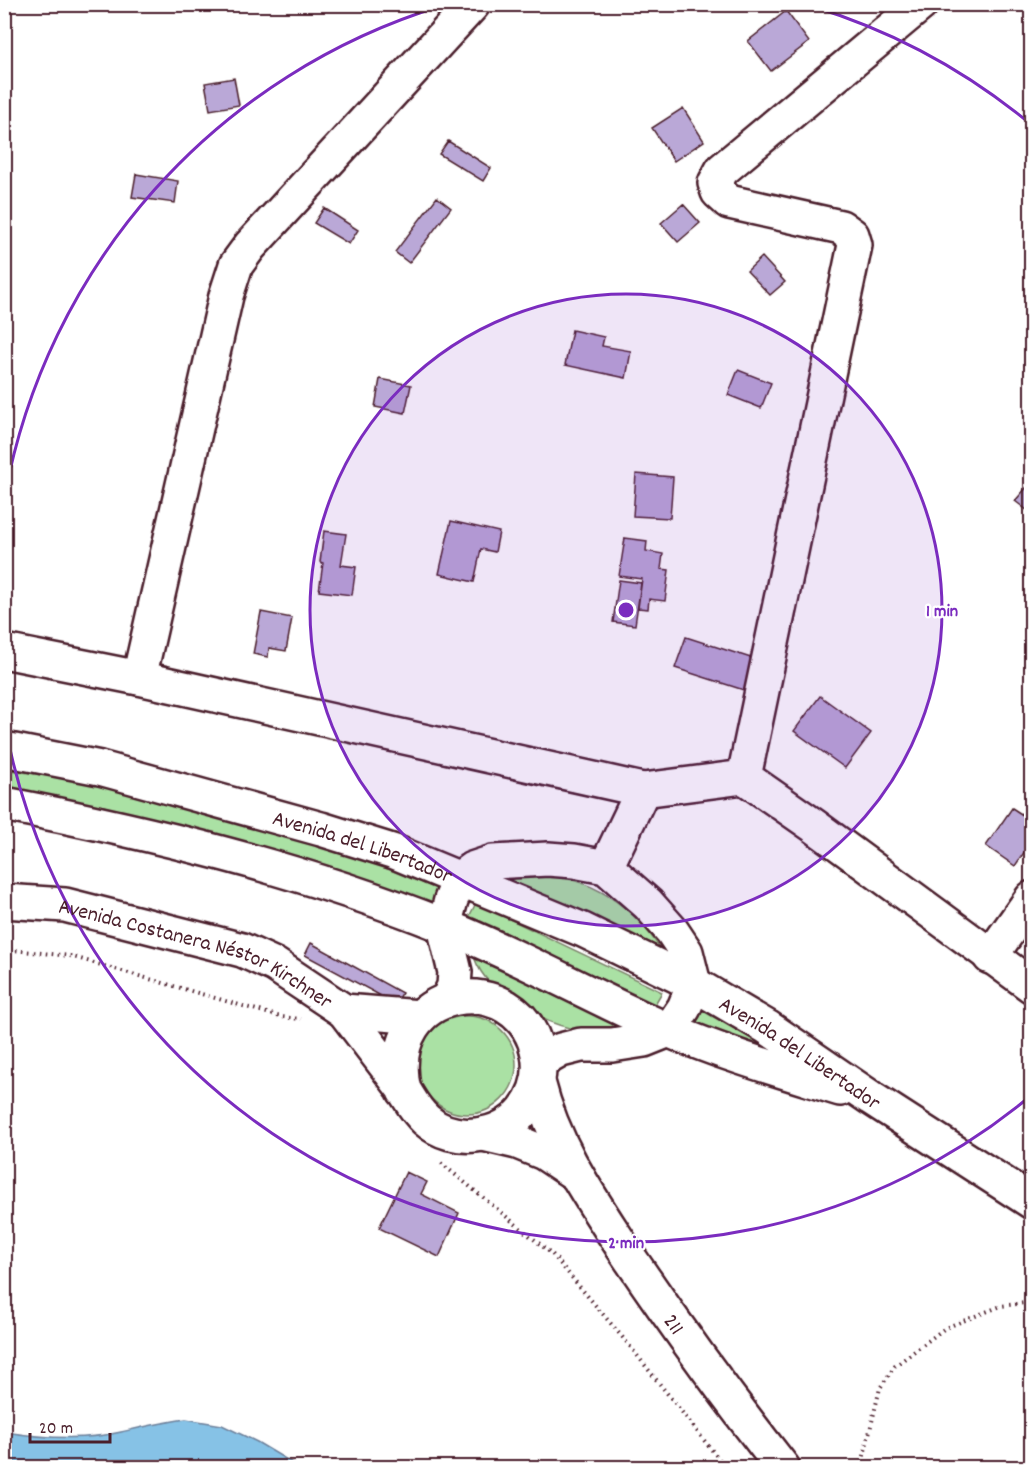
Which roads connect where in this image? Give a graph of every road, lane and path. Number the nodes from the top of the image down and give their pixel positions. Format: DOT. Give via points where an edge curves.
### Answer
graph roads {
  1 [pos="473,4"];
  2 [pos="921,4"];
  3 [pos="4,651"];
  4 [pos="139,678"];
  5 [pos="4,749"];
  6 [pos="744,777"];
  7 [pos="643,790"];
  8 [pos="4,804"];
  9 [pos="606,867"];
  10 [pos="460,878"];
  11 [pos="1032,898"];
  12 [pos="4,901"];
  13 [pos="444,926"];
  14 [pos="4,949"];
  15 [pos="990,957"];
  16 [pos="694,984"];
  17 [pos="1032,987"];
  18 [pos="448,999"];
  19 [pos="344,1011"];
  20 [pos="420,1017"];
  21 [pos="302,1019"];
  22 [pos="669,1030"];
  23 [pos="539,1072"];
  24 [pos="404,1090"];
  25 [pos="871,1098"];
  26 [pos="483,1134"];
  27 [pos="440,1161"];
  28 [pos="574,1173"];
  29 [pos="1032,1202"];
  30 [pos="1032,1302"];
  31 [pos="726,1467"];
  32 [pos="783,1467"];
  33 [pos="861,1467"];
  1 -- 4 [label="street" via="236,265"];
  2 -- 6 [label="street" via="722,170 714,183 729,202 841,227 852,235 855,245"];
  3 -- 4 [label="street"];
  4 -- 7 [label="street"];
  5 -- 10 [label="street, Avenida del Libertador" via="100,768 310,826 395,852"];
  6 -- 7 [label="street"];
  6 -- 15 [label="street"];
  7 -- 9 [label="street"];
  8 -- 13 [label="street, Avenida del Libertador" via="256,862 368,896"];
  9 -- 10 [label="street" via="548,859 493,862"];
  9 -- 16 [label="street" via="672,931 686,952"];
  10 -- 13 [label="street"];
  10 -- 16 [label="street, Avenida del Libertador" via="583,930"];
  11 -- 15 [label="street"];
  12 -- 19 [label="street, Avenida Costanera Néstor Kirchner" via="65,905 242,950 275,965"];
  13 -- 18 [label="street" via="455,972"];
  13 -- 22 [label="street, Avenida del Libertador"];
  14 -- 21 [label="path" via="70,956 281,1017"];
  15 -- 17 [label="street"];
  16 -- 22 [label="street"];
  16 -- 25 [label="street, Avenida del Libertador" via="767,1027"];
  18 -- 20 [label="street"];
  18 -- 23 [label="street" via="471,996 493,1000 513,1011 536,1043"];
  19 -- 20 [label="street, Avenida Costanera Néstor Kirchner"];
  19 -- 24 [label="street"];
  20 -- 24 [label="street" via="401,1052"];
  22 -- 23 [label="street" via="644,1040 561,1050"];
  22 -- 25 [label="street, Avenida del Libertador" via="757,1064"];
  23 -- 26 [label="street" via="530,1101 518,1116 502,1128"];
  23 -- 28 [label="street, 211" via="545,1111"];
  24 -- 26 [label="street" via="428,1122 454,1133"];
  25 -- 29 [label="street"];
  26 -- 28 [label="street, 211" via="544,1153"];
  27 -- 31 [label="path" via="552,1254"];
  28 -- 32 [label="street, 211" via="668,1315"];
  30 -- 33 [label="path" via="1001,1306 945,1328 895,1366 880,1388"];
}
